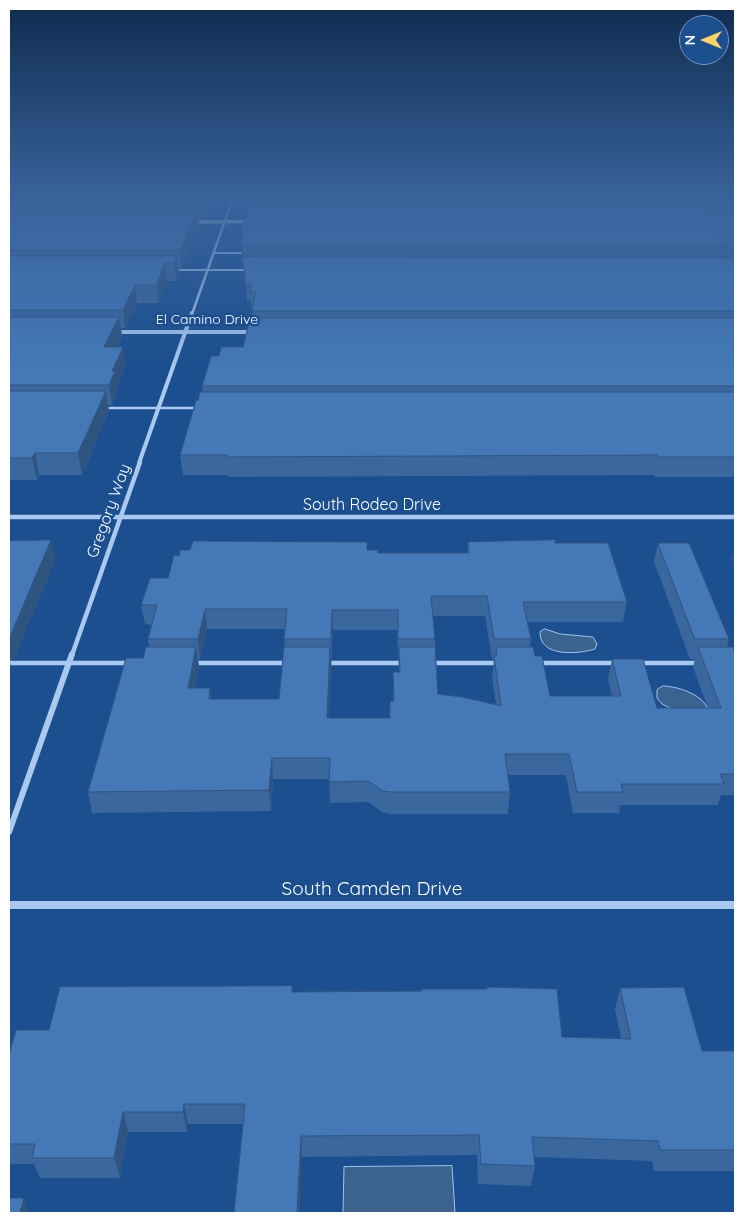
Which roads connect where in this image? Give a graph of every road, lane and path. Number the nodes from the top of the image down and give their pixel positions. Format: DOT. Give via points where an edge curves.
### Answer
graph roads {
  1 [pos="213,255"];
  2 [pos="174,270"];
  3 [pos="208,270"];
  4 [pos="252,270"];
  5 [pos="108,332"];
  6 [pos="186,332"];
  7 [pos="256,332"];
  8 [pos="98,408"];
  9 [pos="159,408"];
  10 [pos="203,408"];
  11 [pos="735,517"];
  12 [pos="9,518"];
  13 [pos="120,518"];
  14 [pos="536,662"];
  15 [pos="616,662"];
  16 [pos="636,662"];
  17 [pos="705,662"];
  18 [pos="9,663"];
  19 [pos="69,663"];
  20 [pos="136,663"];
  21 [pos="186,663"];
  22 [pos="296,663"];
  23 [pos="316,663"];
  24 [pos="406,663"];
  25 [pos="426,663"];
  26 [pos="506,663"];
  27 [pos="9,832"];
  28 [pos="9,905"];
  29 [pos="735,905"];
  1 -- 3 [label="street, Gregory Way"];
  2 -- 3 [label="lane"];
  3 -- 4 [label="lane"];
  3 -- 6 [label="street, Gregory Way"];
  5 -- 6 [label="street, El Camino Drive"];
  6 -- 7 [label="street, El Camino Drive"];
  6 -- 9 [label="street, Gregory Way"];
  8 -- 9 [label="lane"];
  9 -- 10 [label="lane"];
  9 -- 13 [label="street, Gregory Way"];
  11 -- 13 [label="street, South Rodeo Drive"];
  12 -- 13 [label="street, South Rodeo Drive"];
  13 -- 19 [label="street, Gregory Way"];
  14 -- 15 [label="lane"];
  16 -- 17 [label="lane"];
  18 -- 19 [label="lane"];
  19 -- 20 [label="lane"];
  19 -- 27 [label="street, Gregory Way"];
  21 -- 22 [label="lane"];
  23 -- 24 [label="lane"];
  25 -- 26 [label="lane"];
  28 -- 29 [label="street, South Camden Drive"];
}
